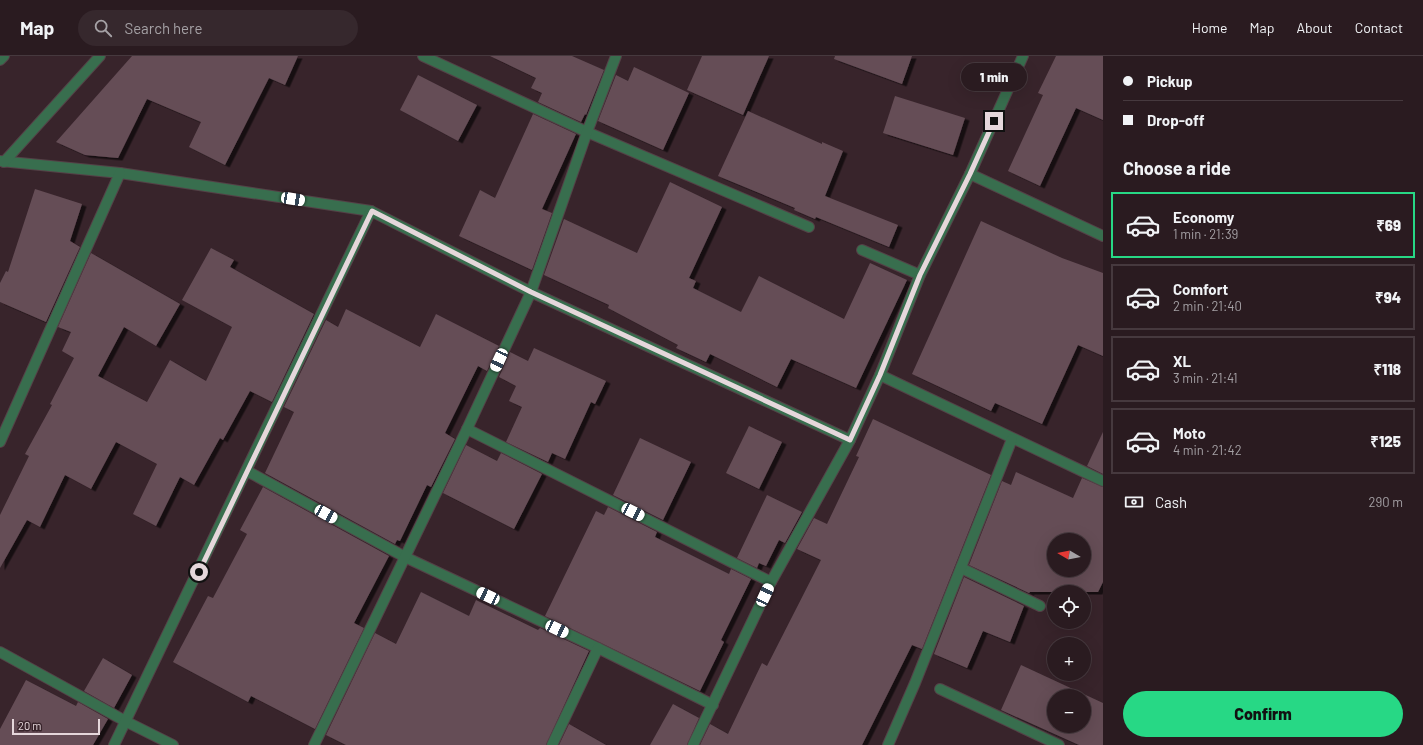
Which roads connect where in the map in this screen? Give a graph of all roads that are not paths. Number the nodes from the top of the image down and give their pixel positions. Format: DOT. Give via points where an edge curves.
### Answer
graph roads {
  1 [pos="4,56"];
  2 [pos="100,56"];
  3 [pos="423,56"];
  4 [pos="616,56"];
  5 [pos="1023,56"];
  6 [pos="0,60"];
  7 [pos="587,132"];
  8 [pos="2,162"];
  9 [pos="120,173"];
  10 [pos="970,174"];
  11 [pos="372,211"];
  12 [pos="809,227"];
  13 [pos="1103,236"];
  14 [pos="862,250"];
  15 [pos="920,275"];
  16 [pos="531,292"];
  17 [pos="880,375"];
  18 [pos="467,429"];
  19 [pos="1012,439"];
  20 [pos="850,440"];
  21 [pos="0,442"];
  22 [pos="247,471"];
  23 [pos="1103,480"];
  24 [pos="405,557"];
  25 [pos="961,568"];
  26 [pos="771,582"];
  27 [pos="1040,606"];
  28 [pos="598,648"];
  29 [pos="0,652"];
  30 [pos="940,689"];
  31 [pos="713,706"];
  32 [pos="127,722"];
  33 [pos="114,745"];
  34 [pos="173,745"];
  35 [pos="314,745"];
  36 [pos="552,745"];
  37 [pos="693,745"];
  38 [pos="888,745"];
  39 [pos="1059,745"];
  1 -- 6 [label="street"];
  2 -- 8 [label="street"];
  3 -- 7 [label="street"];
  4 -- 7 [label="street"];
  5 -- 10 [label="street"];
  7 -- 12 [label="street"];
  7 -- 16 [label="street"];
  8 -- 9 [label="street"];
  9 -- 11 [label="street"];
  9 -- 21 [label="street"];
  10 -- 13 [label="street"];
  10 -- 15 [label="street"];
  11 -- 16 [label="street"];
  11 -- 22 [label="street"];
  14 -- 15 [label="street"];
  15 -- 17 [label="street"];
  16 -- 18 [label="street"];
  16 -- 20 [label="street"];
  17 -- 19 [label="street"];
  17 -- 20 [label="street"];
  18 -- 24 [label="street"];
  18 -- 26 [label="street"];
  19 -- 23 [label="street"];
  19 -- 25 [label="street"];
  20 -- 26 [label="street"];
  22 -- 24 [label="street"];
  22 -- 32 [label="street"];
  24 -- 28 [label="street"];
  24 -- 35 [label="street"];
  25 -- 27 [label="street"];
  25 -- 38 [label="street"];
  26 -- 31 [label="street"];
  28 -- 31 [label="street"];
  28 -- 36 [label="street"];
  29 -- 32 [label="street"];
  30 -- 39 [label="street"];
  31 -- 37 [label="street"];
  32 -- 33 [label="street"];
  32 -- 34 [label="street"];
}
